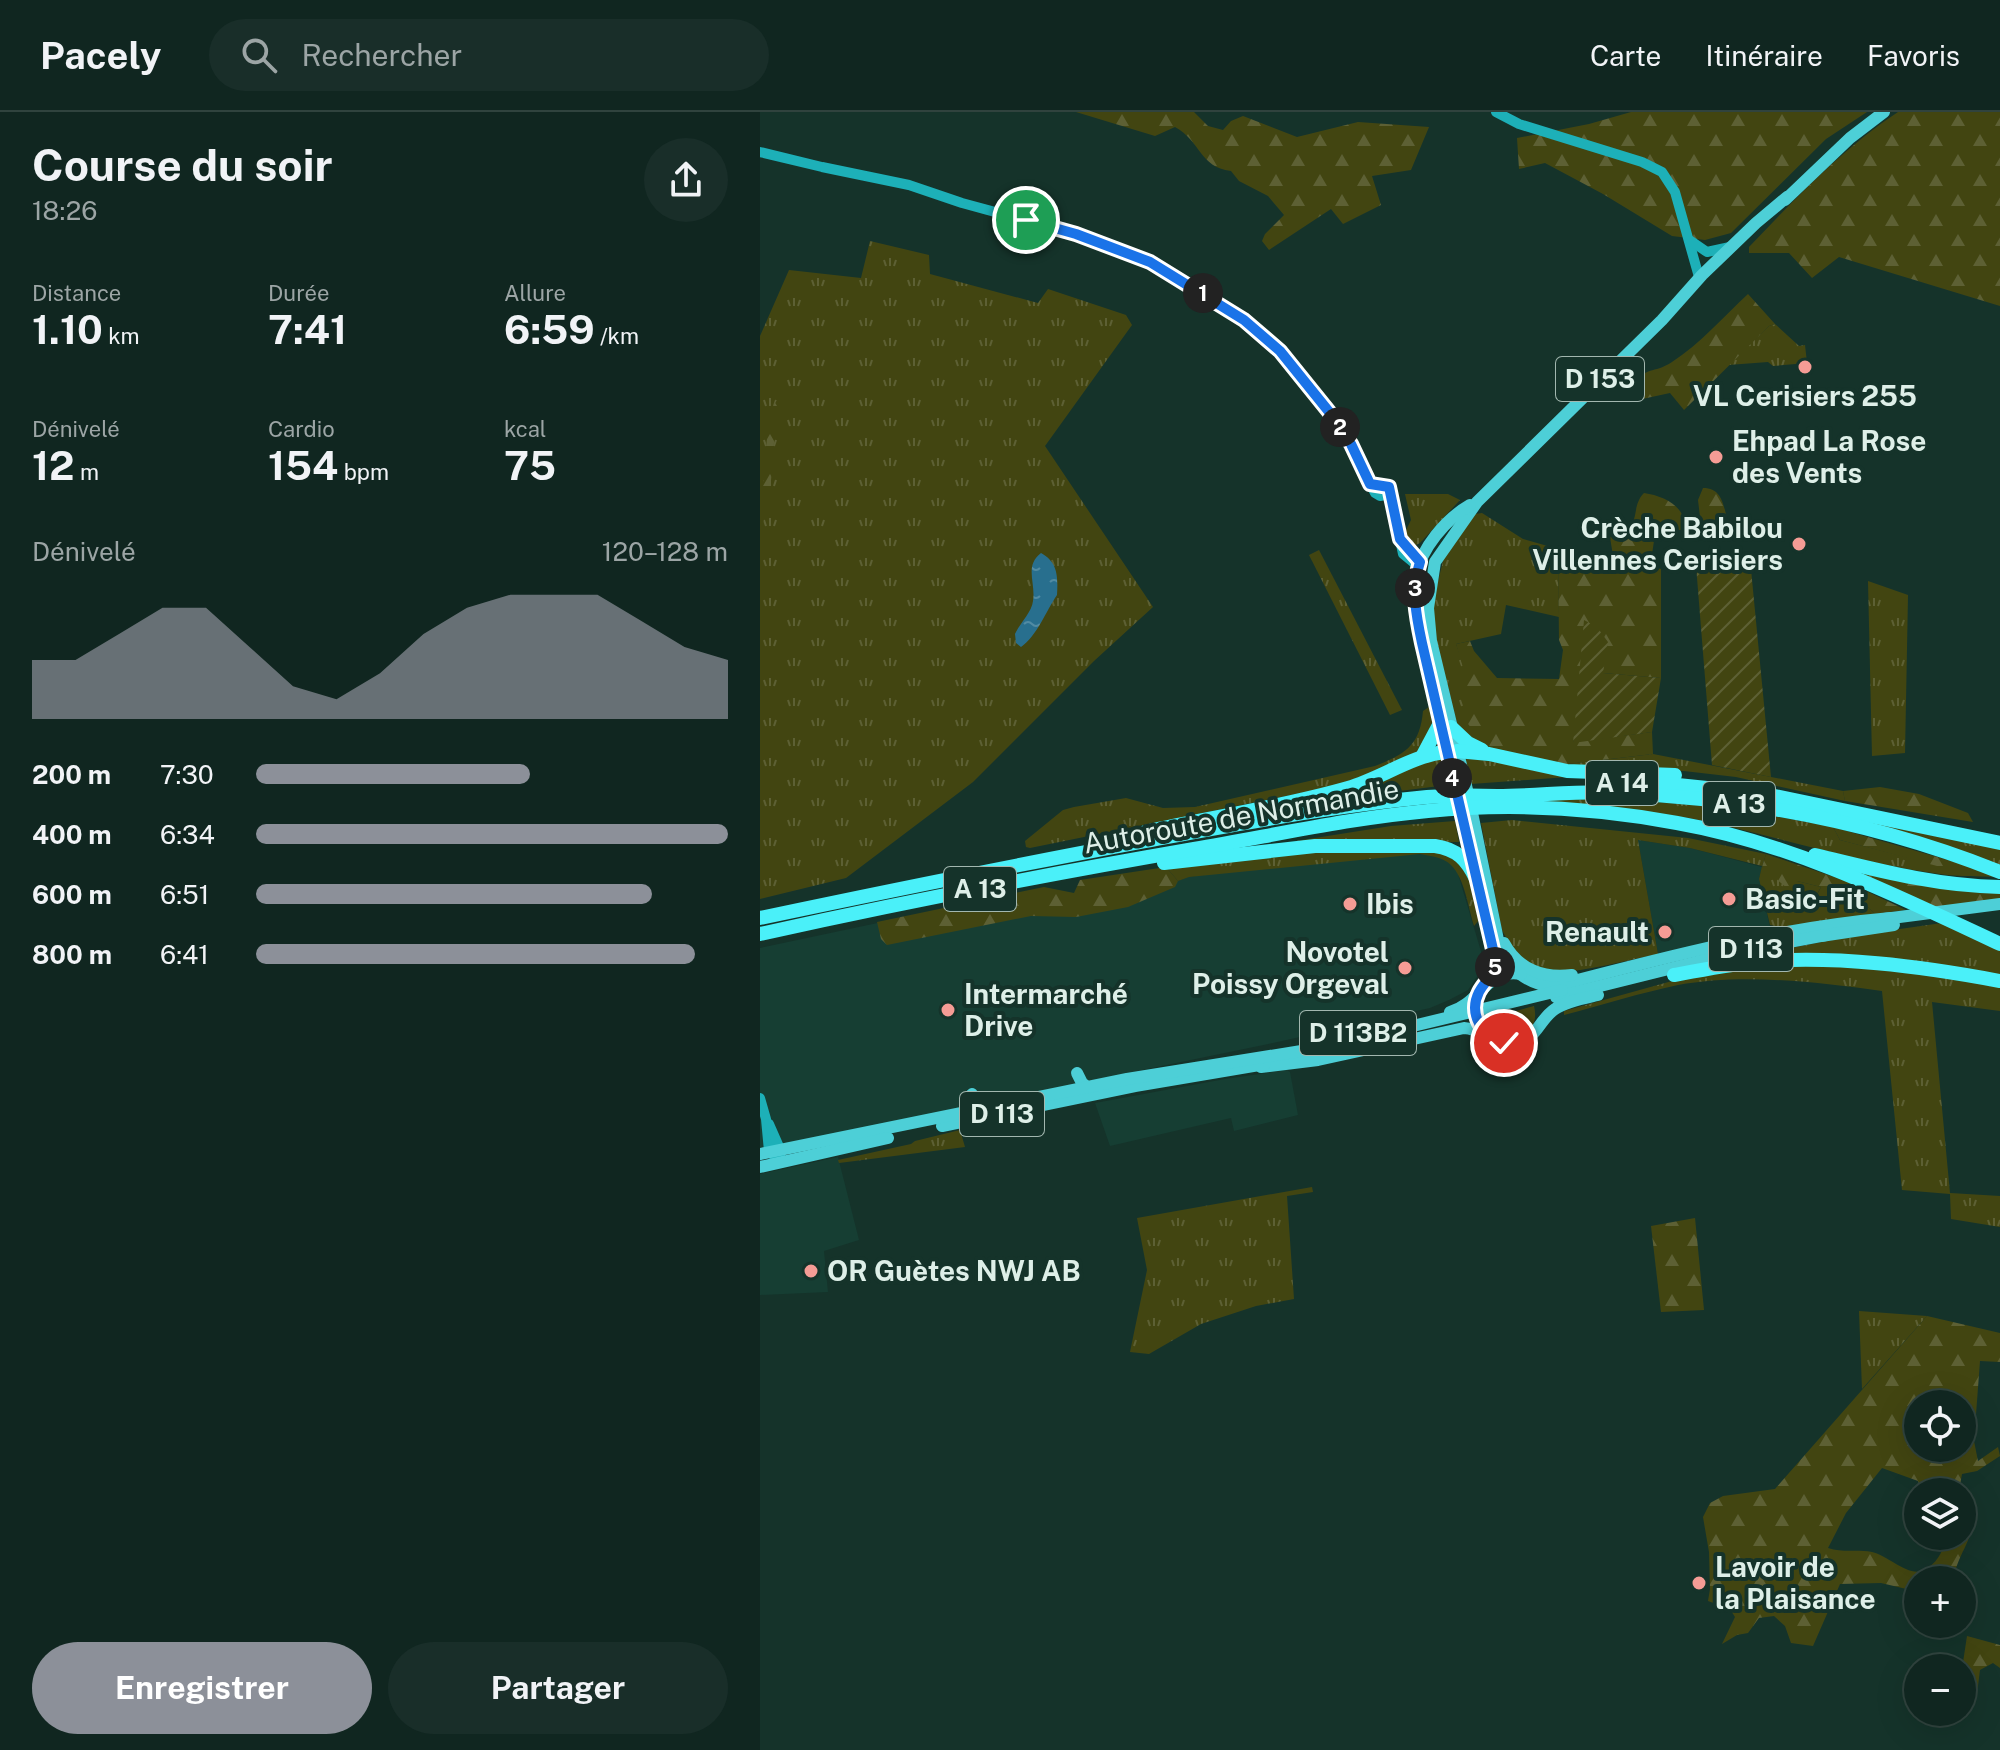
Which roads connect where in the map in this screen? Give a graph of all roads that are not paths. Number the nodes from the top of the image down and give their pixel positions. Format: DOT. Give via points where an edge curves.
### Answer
graph roads {
  1 [pos="1496,112"];
  2 [pos="1884,112"];
  3 [pos="760,152"];
  4 [pos="1787,197"];
  5 [pos="1690,240"];
  6 [pos="1732,246"];
  7 [pos="1707,252"];
  8 [pos="1694,256"];
  9 [pos="1718,267"];
  10 [pos="1699,277"];
  11 [pos="1662,320"];
  12 [pos="1477,502"];
  13 [pos="1420,562"];
  14 [pos="1435,562"];
  15 [pos="1428,608"];
  16 [pos="1445,726"];
  17 [pos="1451,752"];
  18 [pos="1489,754"];
  19 [pos="1423,755"];
  20 [pos="1478,794"];
  21 [pos="1765,794"];
  22 [pos="1471,833"];
  23 [pos="1753,840"];
  24 [pos="2000,843"];
  25 [pos="1029,862"];
  26 [pos="1112,863"];
  27 [pos="1996,870"];
  28 [pos="1476,879"];
  29 [pos="2000,887"];
  30 [pos="2000,904"];
  31 [pos="1983,910"];
  32 [pos="2000,912"];
  33 [pos="1494,913"];
  34 [pos="760,918"];
  35 [pos="1902,918"];
  36 [pos="760,934"];
  37 [pos="1826,935"];
  38 [pos="2000,944"];
  39 [pos="1627,967"];
  40 [pos="1521,974"];
  41 [pos="1674,975"];
  42 [pos="1490,979"];
  43 [pos="2000,981"];
  44 [pos="1538,986"];
  45 [pos="1477,998"];
  46 [pos="1545,1014"];
  47 [pos="1485,1031"];
  48 [pos="1238,1066"];
  49 [pos="1077,1073"];
  50 [pos="1087,1087"];
  51 [pos="972,1094"];
  52 [pos="760,1098"];
  53 [pos="998,1106"];
  54 [pos="770,1151"];
  55 [pos="779,1163"];
  56 [pos="760,1167"];
  1 -- 5 [label="street" via="1657,169 1671,184"];
  2 -- 4 [label="main road, D 153"];
  3 -- 13 [label="street" via="909,185 1076,234 1166,270 1228,308 1280,351 1343,431 1369,482 1385,489 1400,539"];
  4 -- 6 [label="main road, D 153"];
  4 -- 9 [label="main road, D 153"];
  5 -- 7 [label="street"];
  5 -- 8 [label="street"];
  6 -- 7 [label="street"];
  6 -- 9 [label="main road, D 153"];
  7 -- 9 [label="street"];
  8 -- 9 [label="street"];
  8 -- 10 [label="street"];
  9 -- 10 [label="main road, D 153"];
  9 -- 11 [label="main road, D 153"];
  10 -- 11 [label="main road, D 153"];
  11 -- 12 [label="main road, D 153"];
  12 -- 13 [label="main road, D 153" via="1434,537"];
  12 -- 14 [label="main road, D 153"];
  13 -- 14 [label="main road"];
  13 -- 15 [label="main road, D 153" via="1427,571"];
  13 -- 16 [label="main road, D 153" via="1414,602"];
  14 -- 15 [label="main road, D 153"];
  15 -- 16 [label="main road, D 153"];
  16 -- 17 [label="main road, D 153"];
  16 -- 18 [label="highway"];
  16 -- 19 [label="highway"];
  17 -- 18 [label="highway"];
  17 -- 19 [label="highway"];
  17 -- 22 [label="main road, D 153"];
  18 -- 21 [label="highway" via="1567,771 1714,779"];
  19 -- 25 [label="highway" via="1346,788 1046,853"];
  20 -- 21 [label="highway, A 14" via="1633,782"];
  20 -- 25 [label="highway, Autoroute de Normandie / A 13" via="1287,815"];
  20 -- 27 [label="highway, Autoroute de Normandie / A 13" via="1622,793 1751,805 1912,841"];
  21 -- 24 [label="highway, A 14"];
  22 -- 28 [label="main road, D 153"];
  22 -- 33 [label="main road, D 153"];
  23 -- 26 [label="highway, Autoroute de Normandie / A 13" via="1629,815 1481,809 1428,811"];
  23 -- 29 [label="highway" via="1928,882"];
  23 -- 38 [label="highway, Autoroute de Normandie / A 13" via="1895,892"];
  25 -- 34 [label="highway, Autoroute de Normandie / A 13"];
  26 -- 28 [label="highway" via="1126,868 1315,846 1425,845 1453,850 1467,861"];
  26 -- 36 [label="highway, Autoroute de Normandie / A 13"];
  28 -- 42 [label="main road, D 153" via="1495,961"];
  30 -- 31 [label="main road, D 113"];
  31 -- 32 [label="main road, D 113"];
  31 -- 35 [label="main road, D 113"];
  33 -- 39 [label="main road" via="1506,948 1533,972 1559,976"];
  33 -- 40 [label="main road, D 153" via="1501,953"];
  35 -- 37 [label="main road, D 113"];
  35 -- 39 [label="main road" via="1799,928"];
  35 -- 48 [label="main road, D 113" via="1741,946"];
  37 -- 41 [label="main road"];
  37 -- 48 [label="main road, D 113" via="1730,953 1431,1028"];
  39 -- 44 [label="main road"];
  40 -- 42 [label="main road"];
  40 -- 44 [label="main road"];
  41 -- 43 [label="highway" via="1757,962 1837,962 1926,968"];
  41 -- 46 [label="main road"];
  42 -- 45 [label="main road"];
  44 -- 46 [label="main road"];
  45 -- 47 [label="main road" via="1476,1017"];
  45 -- 48 [label="main road, D 113B2" via="1456,1010"];
  46 -- 47 [label="main road" via="1534,1035 1521,1042 1505,1043"];
  47 -- 48 [label="main road" via="1460,1028 1318,1060"];
  48 -- 50 [label="main road, D 113"];
  48 -- 55 [label="main road, D 113"];
  49 -- 50 [label="main road"];
  50 -- 53 [label="main road, D 113"];
  51 -- 53 [label="main road" via="977,1101 996,1101"];
  52 -- 54 [label="street"];
  53 -- 54 [label="main road, D 113"];
  54 -- 55 [label="street"];
  55 -- 56 [label="main road, D 113"];
}
